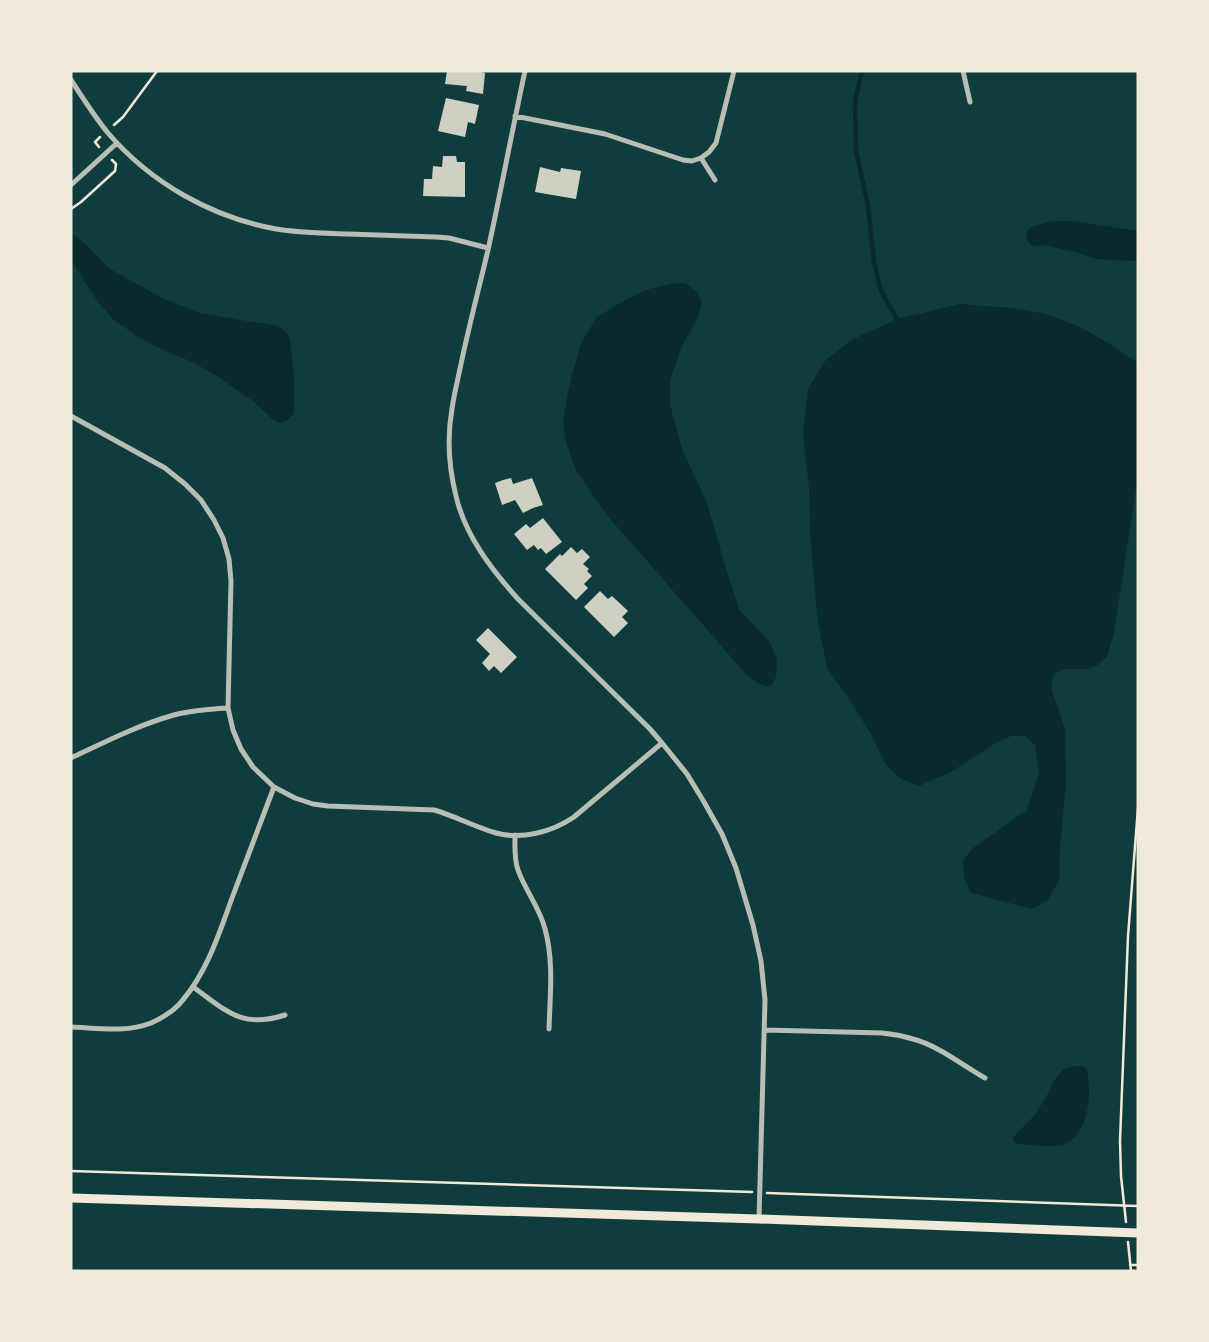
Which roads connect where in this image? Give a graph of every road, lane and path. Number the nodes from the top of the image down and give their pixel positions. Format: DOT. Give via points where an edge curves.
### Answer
graph roads {
  1 [pos="525,71"];
  2 [pos="734,71"];
  3 [pos="963,71"];
  4 [pos="71,80"];
  5 [pos="970,102"];
  6 [pos="515,116"];
  7 [pos="118,143"];
  8 [pos="701,158"];
  9 [pos="715,180"];
  10 [pos="71,185"];
  11 [pos="488,248"];
  12 [pos="71,416"];
  13 [pos="228,708"];
  14 [pos="662,743"];
  15 [pos="71,758"];
  16 [pos="274,787"];
  17 [pos="1138,808"];
  18 [pos="515,836"];
  19 [pos="193,988"];
  20 [pos="285,1015"];
  21 [pos="71,1027"];
  22 [pos="549,1029"];
  23 [pos="765,1030"];
  24 [pos="985,1078"];
  25 [pos="71,1171"];
  26 [pos="742,1192"];
  27 [pos="784,1193"];
  28 [pos="71,1198"];
  29 [pos="1124,1206"];
  30 [pos="1138,1206"];
  31 [pos="759,1219"];
  32 [pos="1138,1233"];
  33 [pos="1138,1265"];
  34 [pos="1131,1271"];
  1 -- 6 [label="street"];
  2 -- 8 [label="street" via="716,143"];
  3 -- 5 [label="street"];
  4 -- 7 [label="street"];
  6 -- 8 [label="street" via="605,134 674,157"];
  6 -- 11 [label="street"];
  7 -- 10 [label="street"];
  7 -- 11 [label="street" via="164,184 190,199 248,222 311,233 449,238"];
  8 -- 9 [label="street"];
  11 -- 14 [label="street" via="452,411 450,440 456,497 479,549 499,578"];
  12 -- 13 [label="street" via="165,468 201,500 214,520 223,538 232,580"];
  13 -- 15 [label="street" via="176,714 154,721"];
  13 -- 16 [label="street" via="240,749"];
  14 -- 18 [label="street" via="564,824 534,834"];
  14 -- 23 [label="street" via="704,802 736,868 761,961"];
  16 -- 18 [label="street" via="313,804 434,810 499,834"];
  16 -- 19 [label="street" via="212,952"];
  17 -- 29 [label="path" via="1128,936 1120,1141"];
  18 -- 22 [label="street" via="517,868 545,929 550,968"];
  19 -- 20 [label="street" via="244,1019 270,1020"];
  19 -- 21 [label="street" via="181,1003 150,1023 114,1029"];
  23 -- 24 [label="street" via="898,1035 935,1048"];
  23 -- 31 [label="street"];
  25 -- 26 [label="path"];
  27 -- 29 [label="path"];
  28 -- 31 [label="main road"];
  29 -- 30 [label="path"];
  31 -- 32 [label="main road"];
  33 -- 34 [label="path" via="1130,1265"];
}
